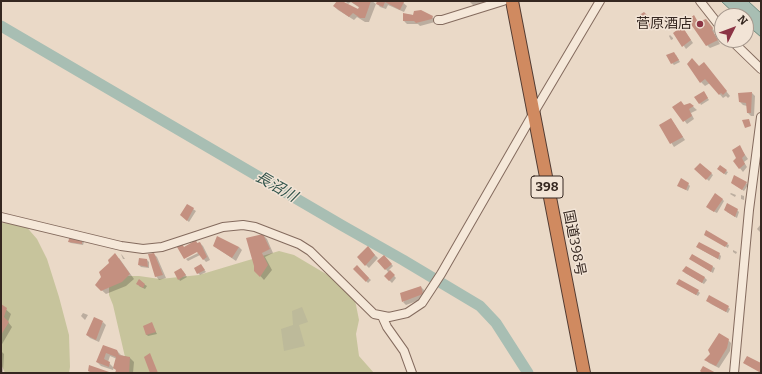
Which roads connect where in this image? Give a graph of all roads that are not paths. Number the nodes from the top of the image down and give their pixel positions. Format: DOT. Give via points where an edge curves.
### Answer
graph roads {
  1 [pos="503,1"];
  2 [pos="512,1"];
  3 [pos="600,1"];
  4 [pos="700,1"];
  5 [pos="714,19"];
  6 [pos="438,20"];
  7 [pos="739,48"];
  8 [pos="761,69"];
  9 [pos="533,114"];
  10 [pos="761,117"];
  11 [pos="1,216"];
  12 [pos="382,316"];
  13 [pos="412,373"];
  14 [pos="584,373"];
  15 [pos="734,373"];
  1 -- 6 [label="street"];
  2 -- 9 [label="highway, 国道398号 / 398"];
  3 -- 9 [label="street"];
  4 -- 5 [label="street"];
  7 -- 8 [label="street"];
  9 -- 12 [label="street" via="422,303 415,309 398,315"];
  9 -- 14 [label="highway, 国道398号 / 398"];
  10 -- 15 [label="street"];
  11 -- 12 [label="street" via="121,246 143,249 162,248 222,226 255,227 310,250 368,309"];
  12 -- 13 [label="street" via="404,351"];
}
